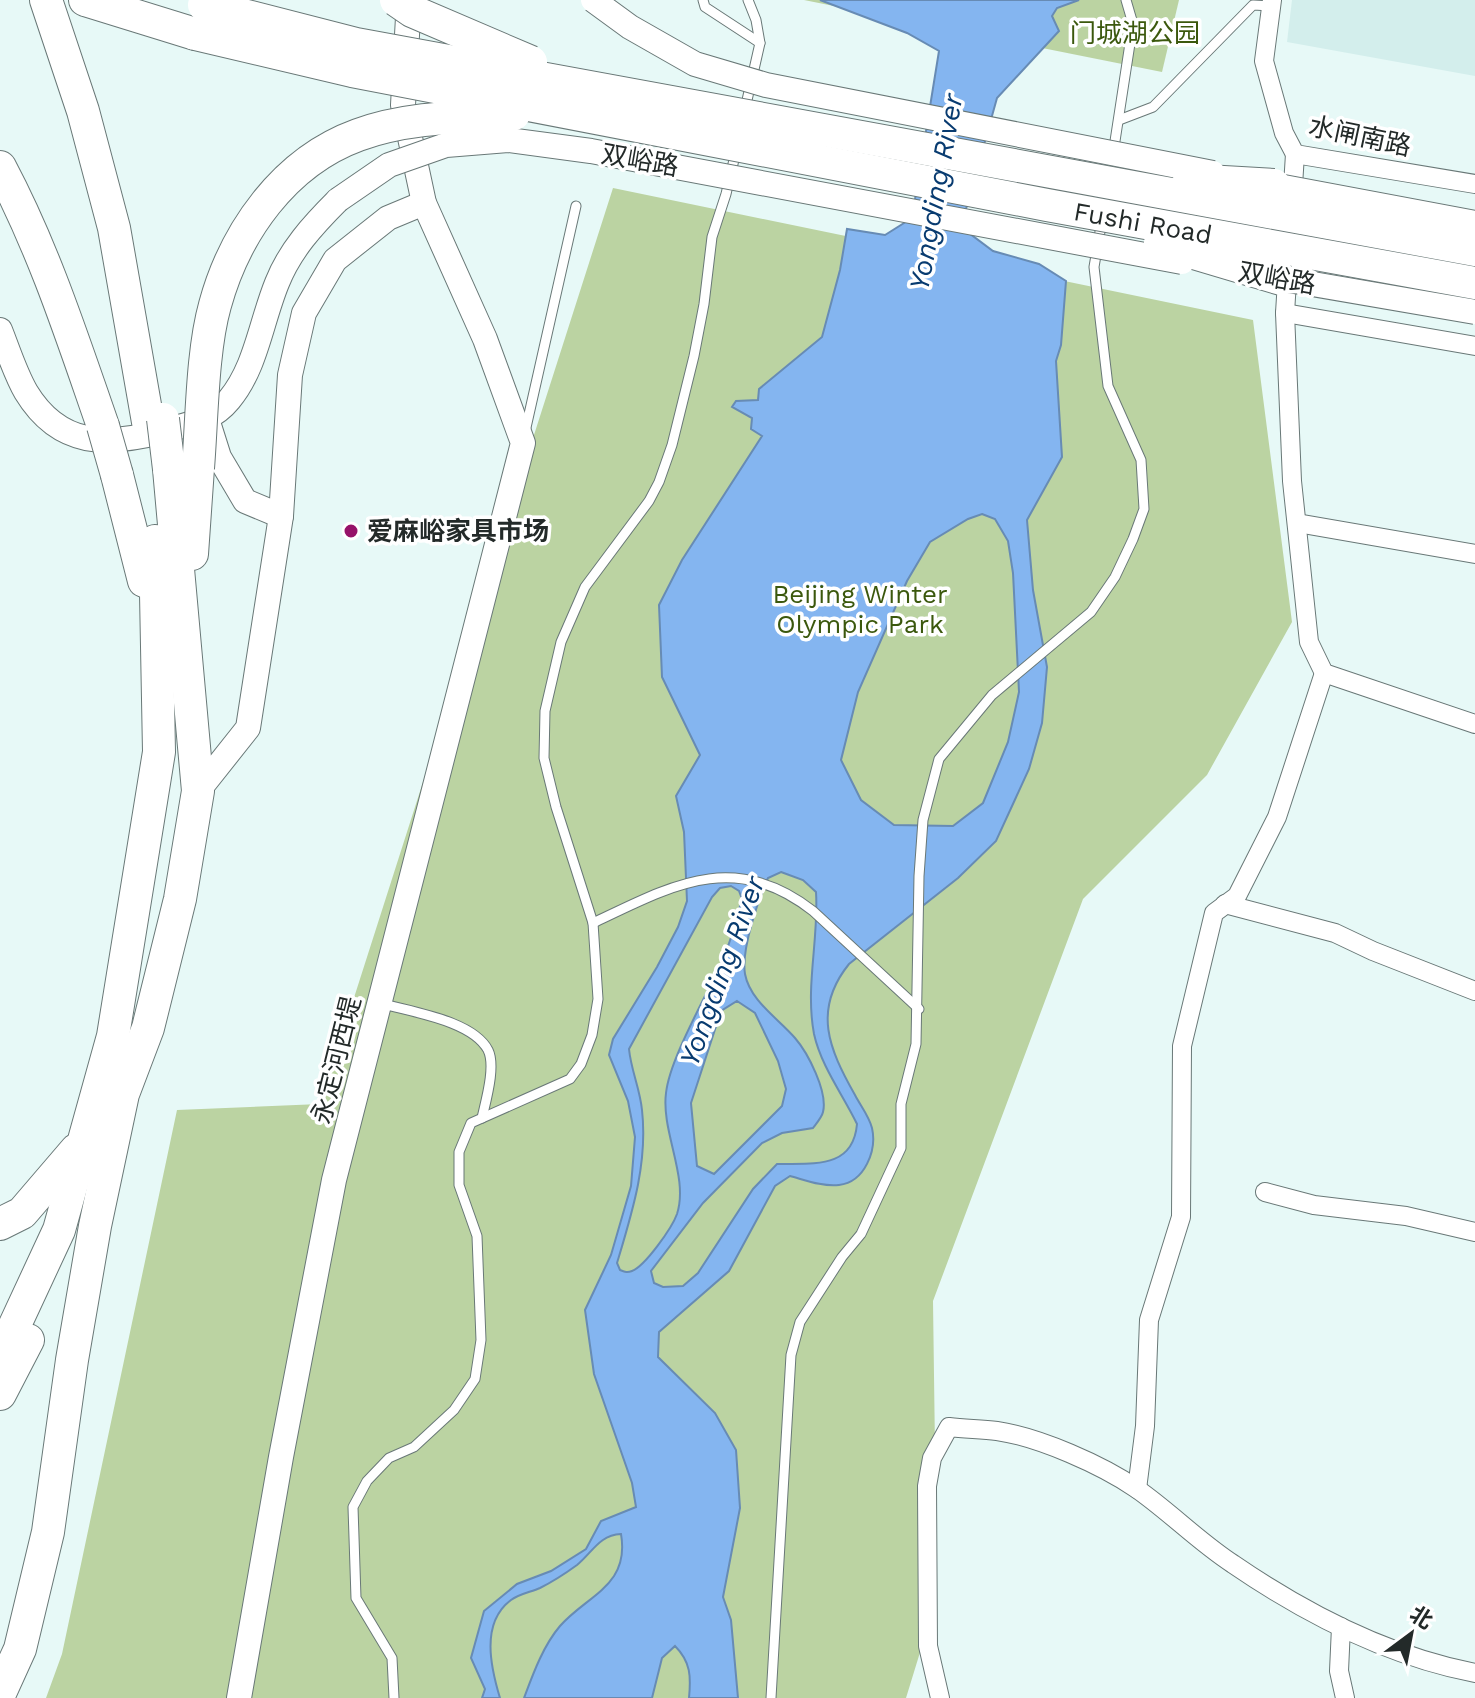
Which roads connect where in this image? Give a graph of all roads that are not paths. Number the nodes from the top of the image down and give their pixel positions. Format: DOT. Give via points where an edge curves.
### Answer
graph roads {
  1 [pos="46,0"];
  2 [pos="64,0"];
  3 [pos="85,0"];
  4 [pos="396,0"];
  5 [pos="409,0"];
  6 [pos="593,0"];
  7 [pos="703,0"];
  8 [pos="748,0"];
  9 [pos="1126,0"];
  10 [pos="1272,3"];
  11 [pos="195,13"];
  12 [pos="760,43"];
  13 [pos="585,85"];
  14 [pos="562,111"];
  15 [pos="743,120"];
  16 [pos="1119,120"];
  17 [pos="739,134"];
  18 [pos="1295,154"];
  19 [pos="0,167"];
  20 [pos="1475,184"];
  21 [pos="1106,185"];
  22 [pos="1274,185"];
  23 [pos="424,203"];
  24 [pos="1047,205"];
  25 [pos="576,206"];
  26 [pos="1475,223"];
  27 [pos="121,226"];
  28 [pos="1475,250"];
  29 [pos="1281,279"];
  30 [pos="1475,283"];
  31 [pos="1475,312"];
  32 [pos="1285,313"];
  33 [pos="0,330"];
  34 [pos="1475,346"];
  35 [pos="207,419"];
  36 [pos="523,443"];
  37 [pos="173,469"];
  38 [pos="281,516"];
  39 [pos="1297,523"];
  40 [pos="1475,554"];
  41 [pos="172,646"];
  42 [pos="1324,673"];
  43 [pos="1475,724"];
  44 [pos="198,791"];
  45 [pos="1225,904"];
  46 [pos="593,923"];
  47 [pos="1475,991"];
  48 [pos="380,1003"];
  49 [pos="919,1009"];
  50 [pos="123,1094"];
  51 [pos="482,1118"];
  52 [pos="83,1142"];
  53 [pos="1265,1192"];
  54 [pos="0,1224"];
  55 [pos="1475,1232"];
  56 [pos="0,1357"];
  57 [pos="0,1394"];
  58 [pos="1137,1489"];
  59 [pos="1341,1627"];
  60 [pos="1475,1673"];
  61 [pos="0,1693"];
  62 [pos="239,1698"];
  63 [pos="394,1698"];
  64 [pos="771,1698"];
  65 [pos="940,1698"];
  66 [pos="1345,1698"];
  1 -- 27 [label="highway"];
  2 -- 27 [label="highway" via="97,106"];
  3 -- 11 [label="highway, 双峪路"];
  4 -- 13 [label="highway, bridge"];
  5 -- 23 [label="street" via="403,105"];
  6 -- 22 [label="street, bridge" via="695,64 766,85"];
  7 -- 12 [label="lane" via="705,7"];
  8 -- 12 [label="lane"];
  9 -- 16 [label="lane" via="1133,24"];
  10 -- 16 [label="lane" via="1253,5 1153,107"];
  10 -- 18 [label="street, 水闸南路" via="1264,61"];
  11 -- 13 [label="highway, 双峪路, bridge"];
  11 -- 14 [label="highway, 双峪路, bridge" via="352,71"];
  12 -- 15 [label="lane"];
  13 -- 21 [label="highway, 双峪路, bridge"];
  14 -- 24 [label="highway, 双峪路, bridge"];
  14 -- 37 [label="highway, bridge" via="405,123 358,135 321,153 287,180 254,218 230,259 214,307 206,365"];
  16 -- 21 [label="lane"];
  17 -- 46 [label="lane" via="712,237 694,356 668,457 649,501 585,587 561,642 545,711 544,758"];
  18 -- 20 [label="street, 水闸南路"];
  18 -- 32 [label="street"];
  19 -- 41 [label="highway, bridge" via="52,277"];
  21 -- 22 [label="highway, bridge" via="1204,180"];
  21 -- 28 [label="highway, Fushi Road, bridge"];
  21 -- 49 [label="lane" via="1094,267 1108,386 1141,460 1144,509 1115,577 1091,612 992,695 939,759 923,820"];
  22 -- 26 [label="street, bridge"];
  23 -- 36 [label="street" via="485,339"];
  23 -- 38 [label="street" via="388,218 335,260 304,313 290,375"];
  24 -- 29 [label="highway, bridge"];
  24 -- 30 [label="highway, Fushi Road, bridge"];
  25 -- 36 [label="lane"];
  27 -- 37 [label="highway" via="156,420"];
  29 -- 31 [label="street, 双峪路, bridge"];
  29 -- 35 [label="street, 双峪路, bridge" via="591,151 508,140 446,145 389,165 338,200 305,232 278,280 247,375 227,403"];
  32 -- 34 [label="street"];
  32 -- 39 [label="street"];
  33 -- 35 [label="street, 双峪路" via="24,389 56,427 83,438 126,441"];
  35 -- 38 [label="street" via="219,457 245,501"];
  36 -- 48 [label="street, 永定河西堤"];
  37 -- 41 [label="highway"];
  37 -- 41 [label="highway"];
  38 -- 44 [label="street" via="248,728"];
  39 -- 40 [label="street"];
  39 -- 42 [label="street" via="1309,642"];
  41 -- 44 [label="highway"];
  41 -- 52 [label="highway" via="113,1036"];
  42 -- 43 [label="street"];
  42 -- 45 [label="street" via="1277,817 1237,896"];
  44 -- 50 [label="highway" via="180,899 148,1028"];
  45 -- 47 [label="street" via="1335,933"];
  45 -- 58 [label="street" via="1214,913 1182,1046 1181,1217 1149,1320"];
  46 -- 49 [label="lane" via="681,883 737,877 770,885 813,911"];
  46 -- 51 [label="lane" via="598,999 581,1064 570,1079"];
  48 -- 51 [label="lane" via="466,1028 488,1050 491,1076"];
  48 -- 62 [label="street, 永定河西堤" via="334,1180"];
  49 -- 64 [label="lane" via="901,1104 901,1148 861,1234 800,1322 791,1355"];
  50 -- 57 [label="highway" via="26,1346"];
  50 -- 61 [label="highway" via="92,1241 48,1532 20,1649"];
  51 -- 63 [label="lane" via="471,1123 459,1152 459,1185 477,1236 481,1340 475,1379 454,1410 367,1481 353,1507 356,1598 392,1658"];
  52 -- 54 [label="highway" via="22,1213"];
  52 -- 56 [label="highway" via="59,1230"];
  53 -- 55 [label="street"];
  58 -- 59 [label="street" via="1231,1563"];
  58 -- 65 [label="street" via="1091,1462 1024,1437 949,1427 932,1458 927,1486 928,1646"];
  59 -- 60 [label="street" via="1433,1665"];
  59 -- 66 [label="street" via="1339,1671"];
}
